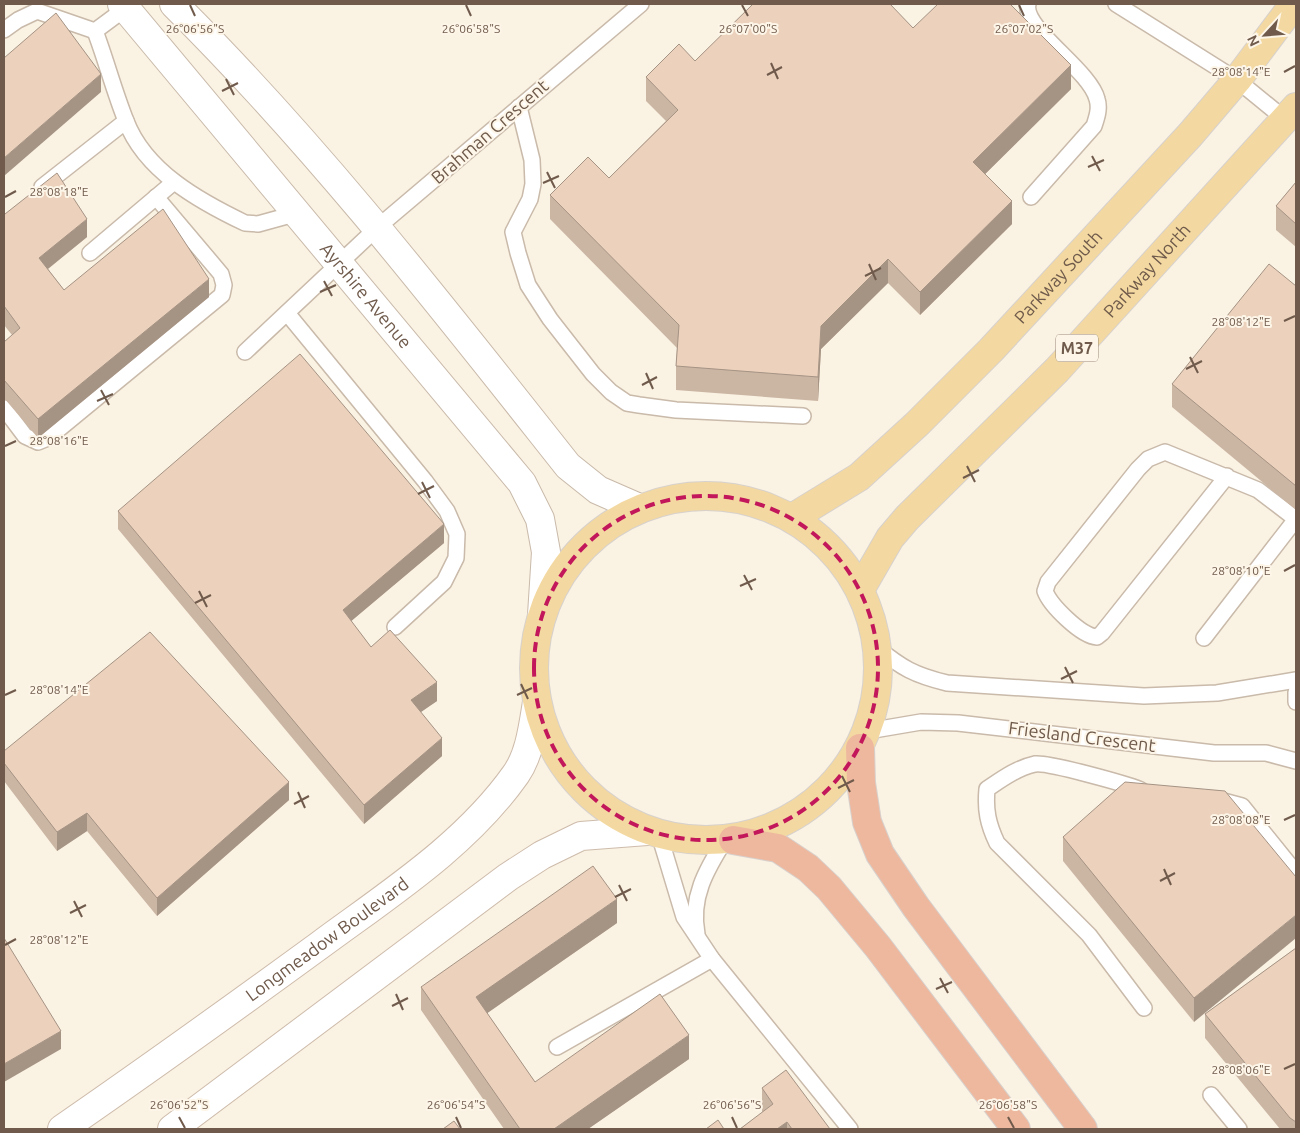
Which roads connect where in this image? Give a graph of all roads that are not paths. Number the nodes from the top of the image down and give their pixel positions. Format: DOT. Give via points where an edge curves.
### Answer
graph roads {
  1 [pos="174,4"];
  2 [pos="642,4"];
  3 [pos="1028,4"];
  4 [pos="1116,4"];
  5 [pos="1294,4"];
  6 [pos="124,6"];
  7 [pos="32,7"];
  8 [pos="4,30"];
  9 [pos="94,31"];
  10 [pos="1237,80"];
  11 [pos="519,107"];
  12 [pos="1291,113"];
  13 [pos="126,121"];
  14 [pos="174,182"];
  15 [pos="30,196"];
  16 [pos="156,197"];
  17 [pos="1031,197"];
  18 [pos="298,213"];
  19 [pos="378,227"];
  20 [pos="90,253"];
  21 [pos="340,263"];
  22 [pos="287,314"];
  23 [pos="245,352"];
  24 [pos="4,408"];
  25 [pos="803,416"];
  26 [pos="1227,476"];
  27 [pos="637,508"];
  28 [pos="792,518"];
  29 [pos="1296,519"];
  30 [pos="860,590"];
  31 [pos="542,615"];
  32 [pos="395,627"];
  33 [pos="1204,638"];
  34 [pos="876,647"];
  35 [pos="1296,680"];
  36 [pos="1296,692"];
  37 [pos="537,702"];
  38 [pos="1296,702"];
  39 [pos="864,739"];
  40 [pos="1296,760"];
  41 [pos="1152,792"];
  42 [pos="1200,797"];
  43 [pos="653,832"];
  44 [pos="729,840"];
  45 [pos="1296,873"];
  46 [pos="697,938"];
  47 [pos="712,959"];
  48 [pos="1144,1008"];
  49 [pos="557,1047"];
  50 [pos="1211,1095"];
  51 [pos="62,1129"];
  52 [pos="172,1129"];
  53 [pos="850,1129"];
  54 [pos="1016,1129"];
  55 [pos="1083,1129"];
  56 [pos="1239,1129"];
  1 -- 19 [label="street" via="229,58"];
  2 -- 11 [label="lane, Brahman Crescent"];
  3 -- 17 [label="lane" via="1031,19 1081,73 1095,91 1098,101 1094,126"];
  4 -- 10 [label="lane"];
  5 -- 10 [label="main road, Parkway South"];
  6 -- 9 [label="lane"];
  6 -- 18 [label="street, Ayrshire Avenue"];
  7 -- 8 [label="lane"];
  7 -- 9 [label="lane"];
  9 -- 13 [label="lane"];
  10 -- 12 [label="lane"];
  10 -- 28 [label="main road, Parkway South" via="1088,246 924,418 859,477"];
  11 -- 19 [label="lane, Brahman Crescent"];
  11 -- 25 [label="lane" via="532,160 533,184 530,199 513,232 518,252 528,285 593,374 610,392 639,405 676,410"];
  12 -- 30 [label="main road, Parkway North / M37" via="1057,370 907,518 890,538"];
  13 -- 14 [label="lane" via="145,152"];
  13 -- 15 [label="lane"];
  14 -- 16 [label="lane"];
  14 -- 18 [label="lane" via="245,223 258,224"];
  16 -- 20 [label="lane"];
  16 -- 24 [label="lane" via="221,274 222,295 48,438 38,442 25,436"];
  18 -- 21 [label="street, Ayrshire Avenue"];
  19 -- 21 [label="lane, Brahman Crescent"];
  19 -- 27 [label="street" via="568,466 598,490"];
  21 -- 22 [label="lane, Brahman Crescent"];
  21 -- 31 [label="street, Ayrshire Avenue" via="522,483 540,519 546,552"];
  22 -- 23 [label="lane, Brahman Crescent"];
  22 -- 32 [label="lane" via="425,481 447,511 457,534 456,558 444,582"];
  26 -- 26 [label="lane" via="1097,637 1086,634 1052,606 1044,591 1048,582 1148,459 1165,452 1206,471"];
  26 -- 29 [label="lane" via="1258,490"];
  27 -- 28 [label="main road" via="664,500 708,495 751,501"];
  27 -- 31 [label="main road" via="588,542 560,575"];
  28 -- 30 [label="main road" via="831,549"];
  29 -- 33 [label="lane"];
  30 -- 34 [label="main road"];
  31 -- 37 [label="main road" via="534,659"];
  34 -- 35 [label="lane" via="902,668 920,677 947,683 1144,696 1217,693"];
  34 -- 39 [label="main road" via="874,700"];
  36 -- 38 [label="lane"];
  37 -- 43 [label="main road" via="551,744 575,781 608,811"];
  37 -- 51 [label="street, Longmeadow Boulevard" via="529,745 517,773 473,824 404,883 156,1065"];
  39 -- 40 [label="lane, Friesland Crescent" via="921,722 958,723 1214,753 1266,753"];
  39 -- 44 [label="main road" via="828,792 785,823"];
  39 -- 55 [label="highway" via="861,783 867,822 880,854 916,907"];
  41 -- 48 [label="lane" via="1037,764 1017,770 987,789 986,807 989,826 997,843 1088,935"];
  42 -- 45 [label="lane" via="1242,806"];
  43 -- 44 [label="main road" via="690,841"];
  43 -- 46 [label="lane" via="684,917"];
  43 -- 52 [label="street" via="580,836 542,855 508,877"];
  44 -- 46 [label="lane" via="706,870 696,899 694,921"];
  44 -- 54 [label="highway" via="778,848 808,868 829,888 878,947"];
  46 -- 47 [label="lane"];
  47 -- 49 [label="lane"];
  47 -- 53 [label="lane"];
  50 -- 56 [label="lane"];
}
